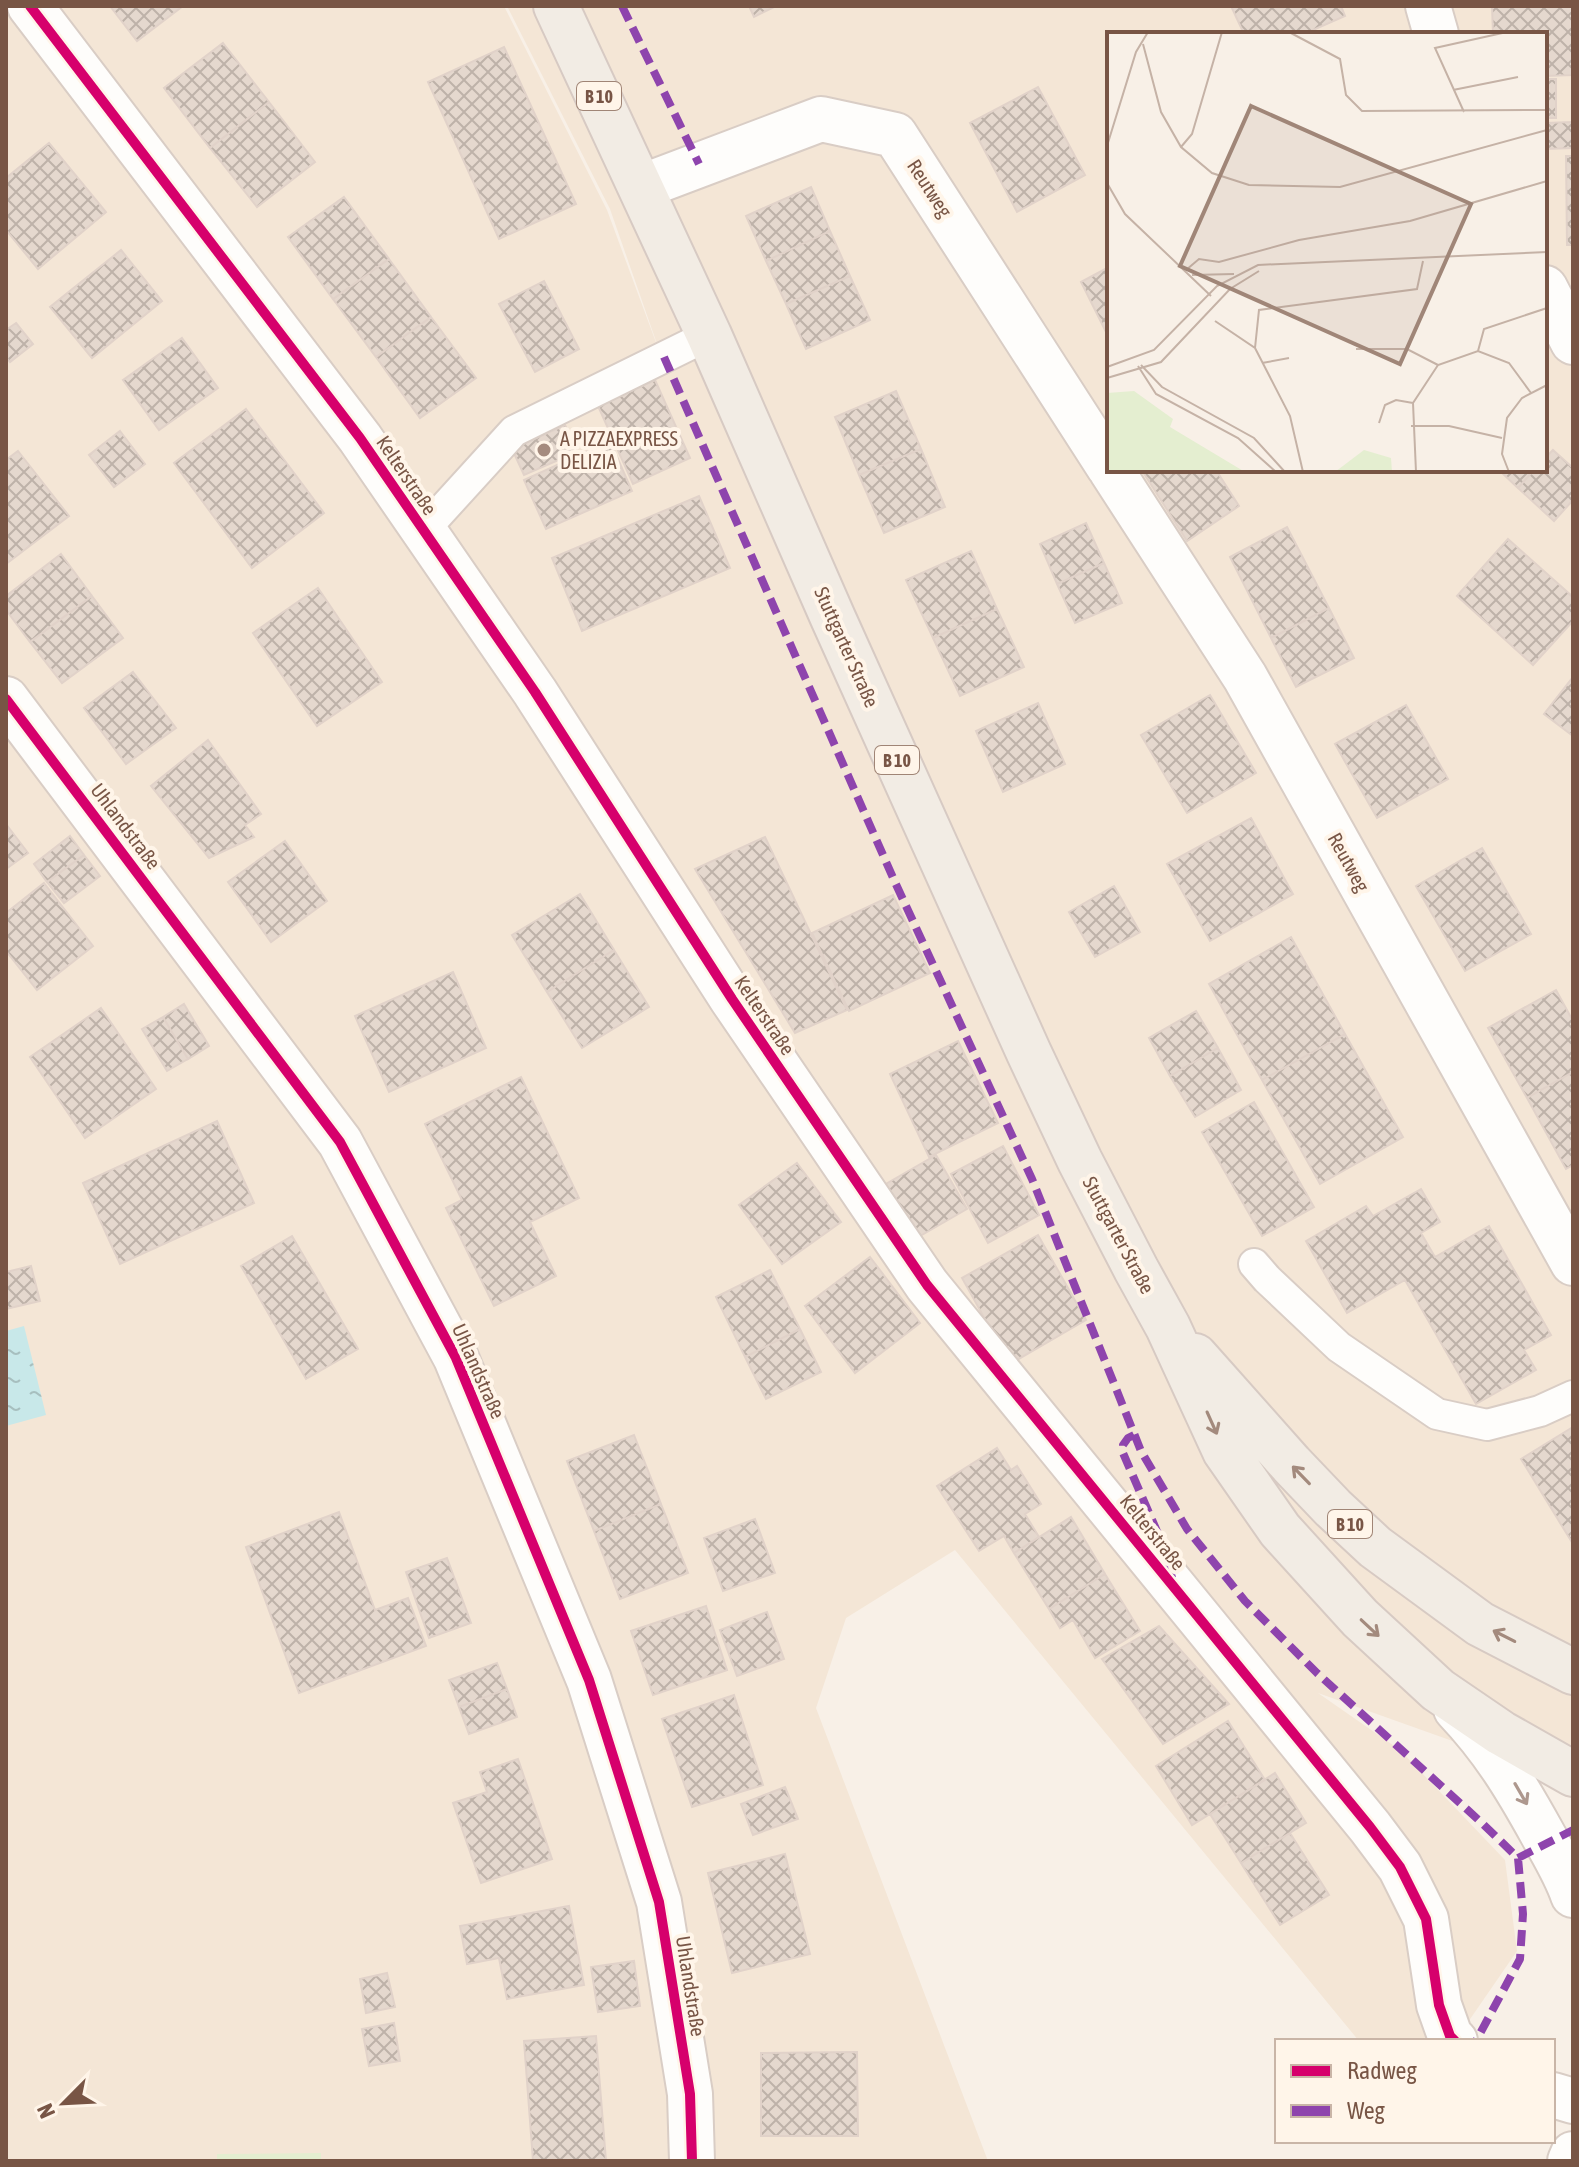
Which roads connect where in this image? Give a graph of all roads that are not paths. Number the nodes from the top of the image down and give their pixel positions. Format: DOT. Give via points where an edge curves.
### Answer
graph roads {
  1 [pos="30,6"];
  2 [pos="556,6"];
  3 [pos="1428,6"];
  4 [pos="1435,32"];
  5 [pos="641,187"];
  6 [pos="1547,292"];
  7 [pos="709,335"];
  8 [pos="1573,342"];
  9 [pos="1107,464"];
  10 [pos="1112,472"];
  11 [pos="423,531"];
  12 [pos="6,699"];
  13 [pos="1573,1263"];
  14 [pos="1254,1264"];
  15 [pos="1168,1327"];
  16 [pos="1573,1396"];
  17 [pos="1573,1672"];
  18 [pos="1438,1690"];
  19 [pos="1573,1774"];
  20 [pos="1573,1895"];
  21 [pos="1453,2039"];
  22 [pos="1573,2154"];
  23 [pos="692,2161"];
  24 [pos="1570,2161"];
  1 -- 11 [label="street, Kelterstraße" via="360,438"];
  2 -- 5 [label="main road, Stuttgarter Straße / B 10"];
  3 -- 4 [label="street"];
  5 -- 7 [label="main road, Stuttgarter Straße / B 10"];
  5 -- 9 [label="street, Reutweg" via="821,119 895,135"];
  6 -- 8 [label="street"];
  7 -- 11 [label="lane" via="514,431"];
  7 -- 15 [label="main road, Stuttgarter Straße / B 10" via="1029,1053"];
  10 -- 13 [label="street, Reutweg" via="1245,677"];
  11 -- 21 [label="street, Kelterstraße" via="927,1285 1400,1867 1426,1919 1439,2005"];
  12 -- 23 [label="street, Uhlandstraße" via="340,1142 456,1358 589,1680 659,1902 690,2094"];
  14 -- 16 [label="lane" via="1339,1347 1437,1414 1487,1425"];
  17 -- 15 [label="main road, Stuttgarter Straße / B 10, one-way" via="1480,1624 1375,1547 1291,1464"];
  15 -- 18 [label="main road, Stuttgarter Straße / B 10, one-way" via="1225,1451 1280,1530 1360,1618"];
  18 -- 19 [label="main road, Stuttgarter Straße / B 10"];
  18 -- 20 [label="street, one-way" via="1482,1736 1518,1788"];
  22 -- 24 [label="street"];
}
